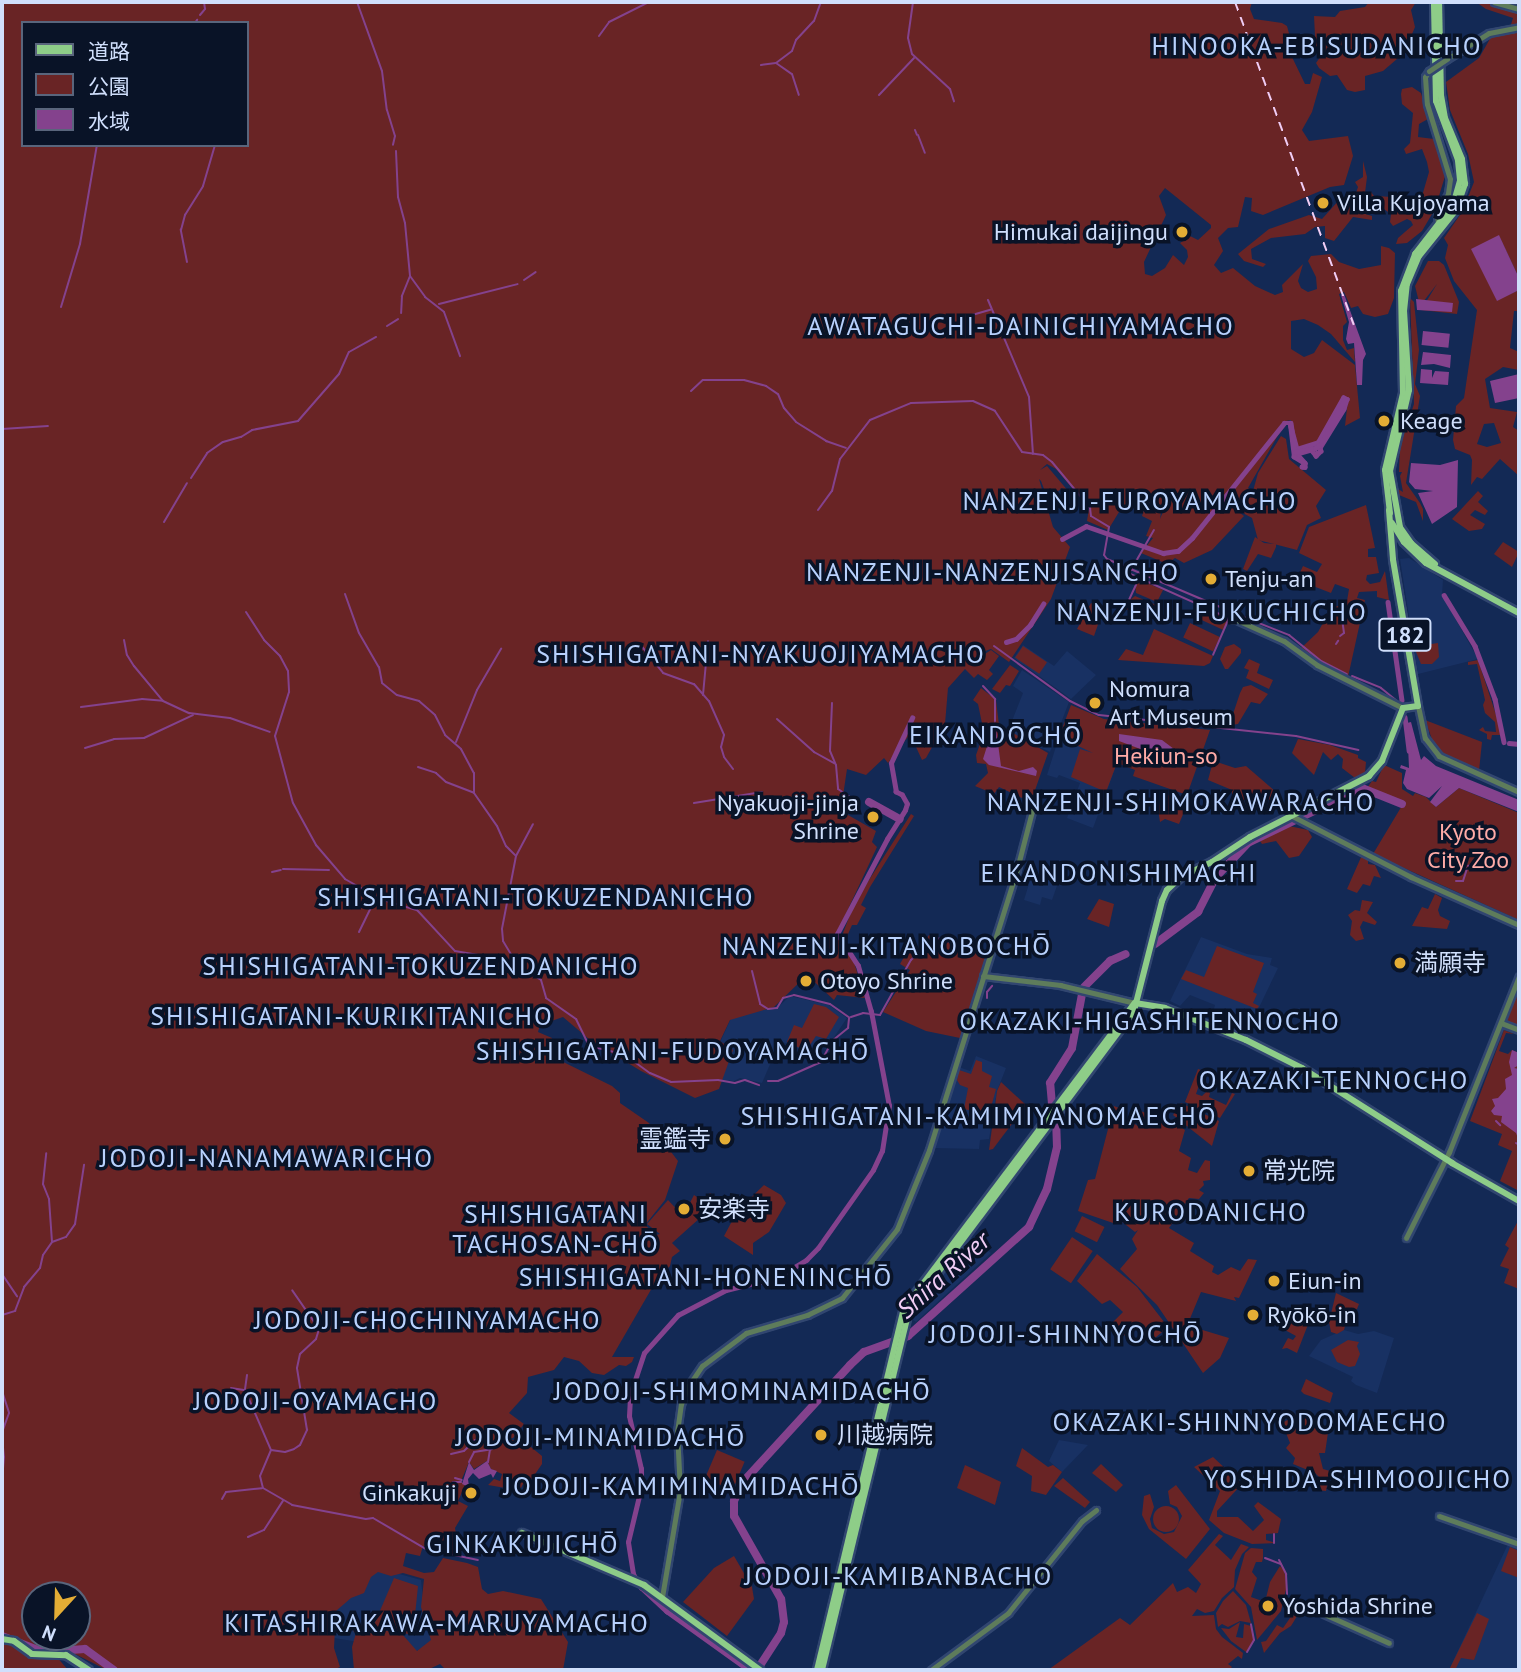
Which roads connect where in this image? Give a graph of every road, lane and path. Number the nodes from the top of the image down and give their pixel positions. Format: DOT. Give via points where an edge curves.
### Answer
graph roads {
  1 [pos="1436,2"];
  2 [pos="1494,2"];
  3 [pos="1519,9"];
  4 [pos="1519,27"];
  5 [pos="1437,230"];
  6 [pos="1390,471"];
  7 [pos="1389,510"];
  8 [pos="1393,528"];
  9 [pos="1395,554"];
  10 [pos="1395,564"];
  11 [pos="1453,578"];
  12 [pos="1519,613"];
  13 [pos="1235,620"];
  14 [pos="1414,707"];
  15 [pos="1402,709"];
  16 [pos="1519,792"];
  17 [pos="1033,807"];
  18 [pos="1295,819"];
  19 [pos="1519,925"];
  20 [pos="983,976"];
  21 [pos="1519,976"];
  22 [pos="1135,1003"];
  23 [pos="1501,1023"];
  24 [pos="1519,1030"];
  25 [pos="1446,1159"];
  26 [pos="1519,1201"];
  27 [pos="1406,1238"];
  28 [pos="1096,1510"];
  29 [pos="1439,1516"];
  30 [pos="522,1533"];
  31 [pos="1519,1544"];
  32 [pos="662,1597"];
  33 [pos="1324,1615"];
  34 [pos="2,1639"];
  35 [pos="1389,1643"];
  36 [pos="759,1669"];
  37 [pos="89,1670"];
  38 [pos="820,1670"];
  39 [pos="931,1670"];
  1 -- 5 [label="main road" via="1441,95 1465,178 1460,202"];
  2 -- 3 [label="street"];
  4 -- 5 [label="street, bridge" via="1489,33 1425,77 1427,104 1450,179 1437,214"];
  5 -- 6 [label="main road" via="1414,267 1405,294 1409,390"];
  5 -- 7 [label="main road" via="1412,259 1401,291 1403,393 1385,470"];
  6 -- 8 [label="main road"];
  6 -- 11 [label="main road" via="1397,518 1405,535"];
  7 -- 8 [label="main road"];
  7 -- 10 [label="main road, 182"];
  8 -- 9 [label="main road, 182"];
  8 -- 11 [label="main road" via="1420,558"];
  9 -- 10 [label="main road, 182"];
  9 -- 11 [label="main road" via="1404,548"];
  10 -- 14 [label="main road, 182"];
  11 -- 12 [label="main road"];
  13 -- 15 [label="street" via="1284,640 1317,665"];
  14 -- 15 [label="main road"];
  14 -- 16 [label="street" via="1425,738 1439,756"];
  15 -- 18 [label="main road" via="1374,771"];
  17 -- 20 [label="street"];
  18 -- 19 [label="street"];
  18 -- 22 [label="main road" via="1185,874 1167,890"];
  20 -- 22 [label="street" via="1060,985"];
  20 -- 32 [label="street" via="929,1150 892,1237 842,1298 746,1334 702,1366 687,1388 677,1432 680,1489"];
  21 -- 23 [label="street"];
  22 -- 25 [label="main road" via="1164,1008 1302,1068"];
  22 -- 38 [label="main road" via="1134,1011 1089,1073 916,1299 899,1340"];
  23 -- 24 [label="street"];
  23 -- 25 [label="street"];
  25 -- 26 [label="main road"];
  25 -- 27 [label="street"];
  28 -- 39 [label="street" via="1008,1613"];
  29 -- 31 [label="street"];
  30 -- 32 [label="main road"];
  32 -- 36 [label="main road"];
  33 -- 35 [label="street"];
  34 -- 37 [label="main road" via="32,1654 66,1655"];
}
